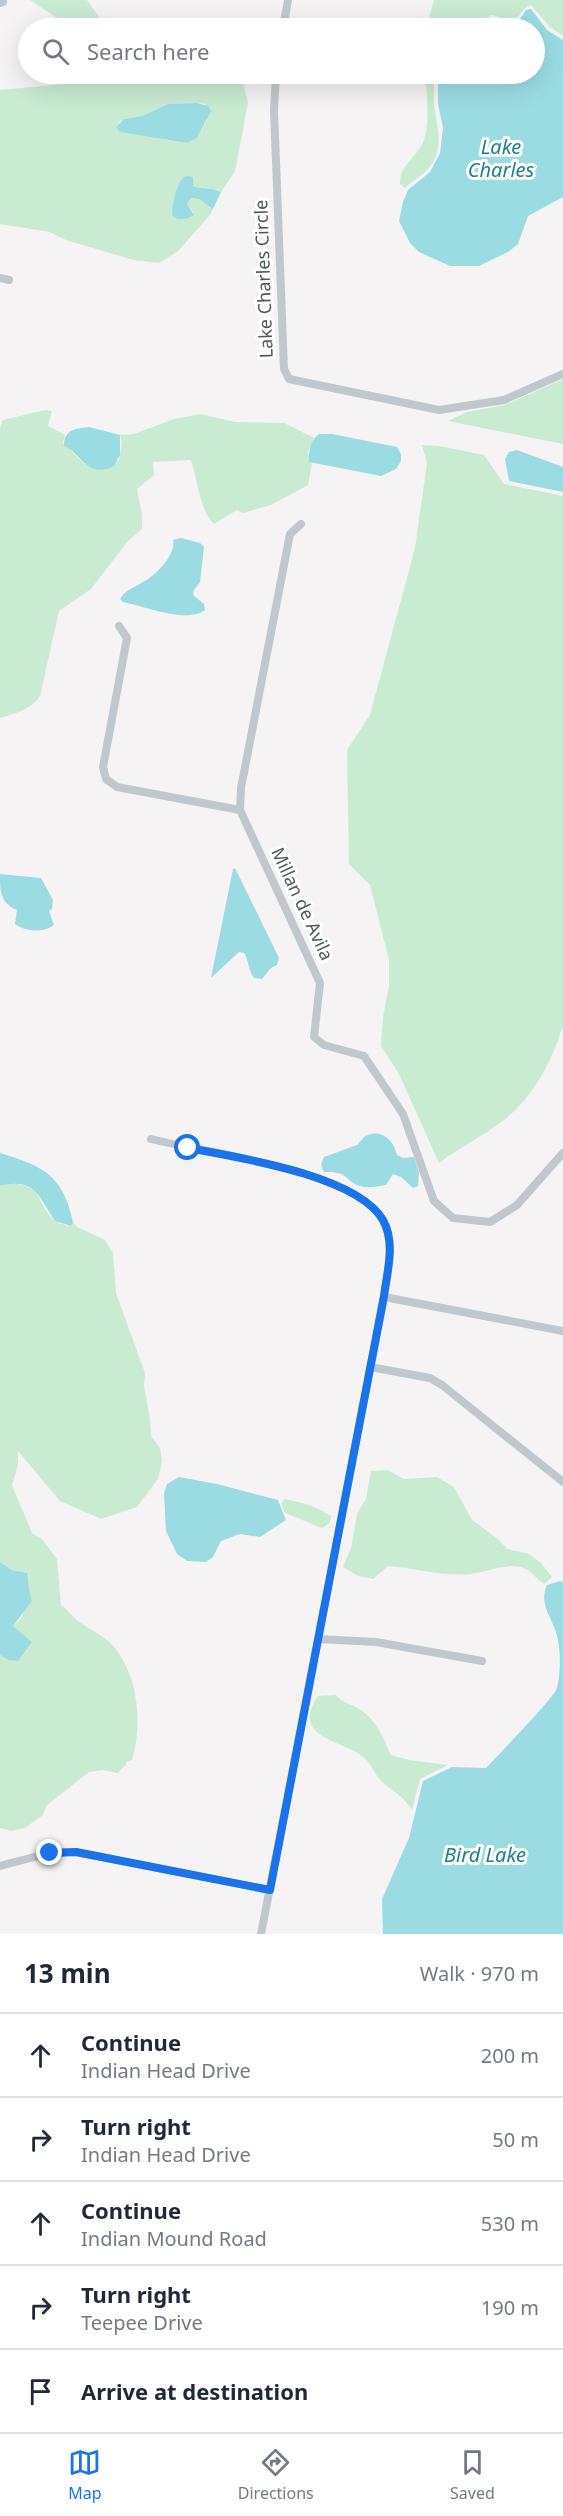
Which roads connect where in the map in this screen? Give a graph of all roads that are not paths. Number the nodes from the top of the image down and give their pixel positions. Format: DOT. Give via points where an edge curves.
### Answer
graph roads {
  1 [pos="288,0"];
  2 [pos="285,18"];
  3 [pos="275,84"];
  4 [pos="563,374"];
  5 [pos="301,524"];
  6 [pos="119,626"];
  7 [pos="240,810"];
  8 [pos="151,1139"];
  9 [pos="563,1153"];
  10 [pos="384,1296"];
  11 [pos="563,1331"];
  12 [pos="370,1367"];
  13 [pos="563,1482"];
  14 [pos="318,1639"];
  15 [pos="482,1661"];
  16 [pos="0,1866"];
  17 [pos="270,1890"];
  18 [pos="261,1934"];
  1 -- 2 [label="street"];
  3 -- 4 [label="street, Lake Charles Circle" via="284,369 289,380 439,410 504,400"];
  5 -- 7 [label="street, Millan de Avila" via="290,534"];
  6 -- 7 [label="street" via="127,638 103,767 106,779 117,787"];
  7 -- 9 [label="street, Millan de Avila" via="320,983 314,1037 324,1045 364,1056 403,1114 434,1201 453,1218 490,1222 517,1205"];
  8 -- 10 [label="street" via="292,1168 368,1204 382,1219 389,1239"];
  10 -- 11 [label="street"];
  10 -- 12 [label="street"];
  12 -- 13 [label="street" via="430,1378 442,1385"];
  12 -- 14 [label="street"];
  14 -- 15 [label="street" via="376,1642"];
  14 -- 17 [label="street"];
  16 -- 17 [label="street" via="50,1853 76,1852"];
  17 -- 18 [label="street"];
}
